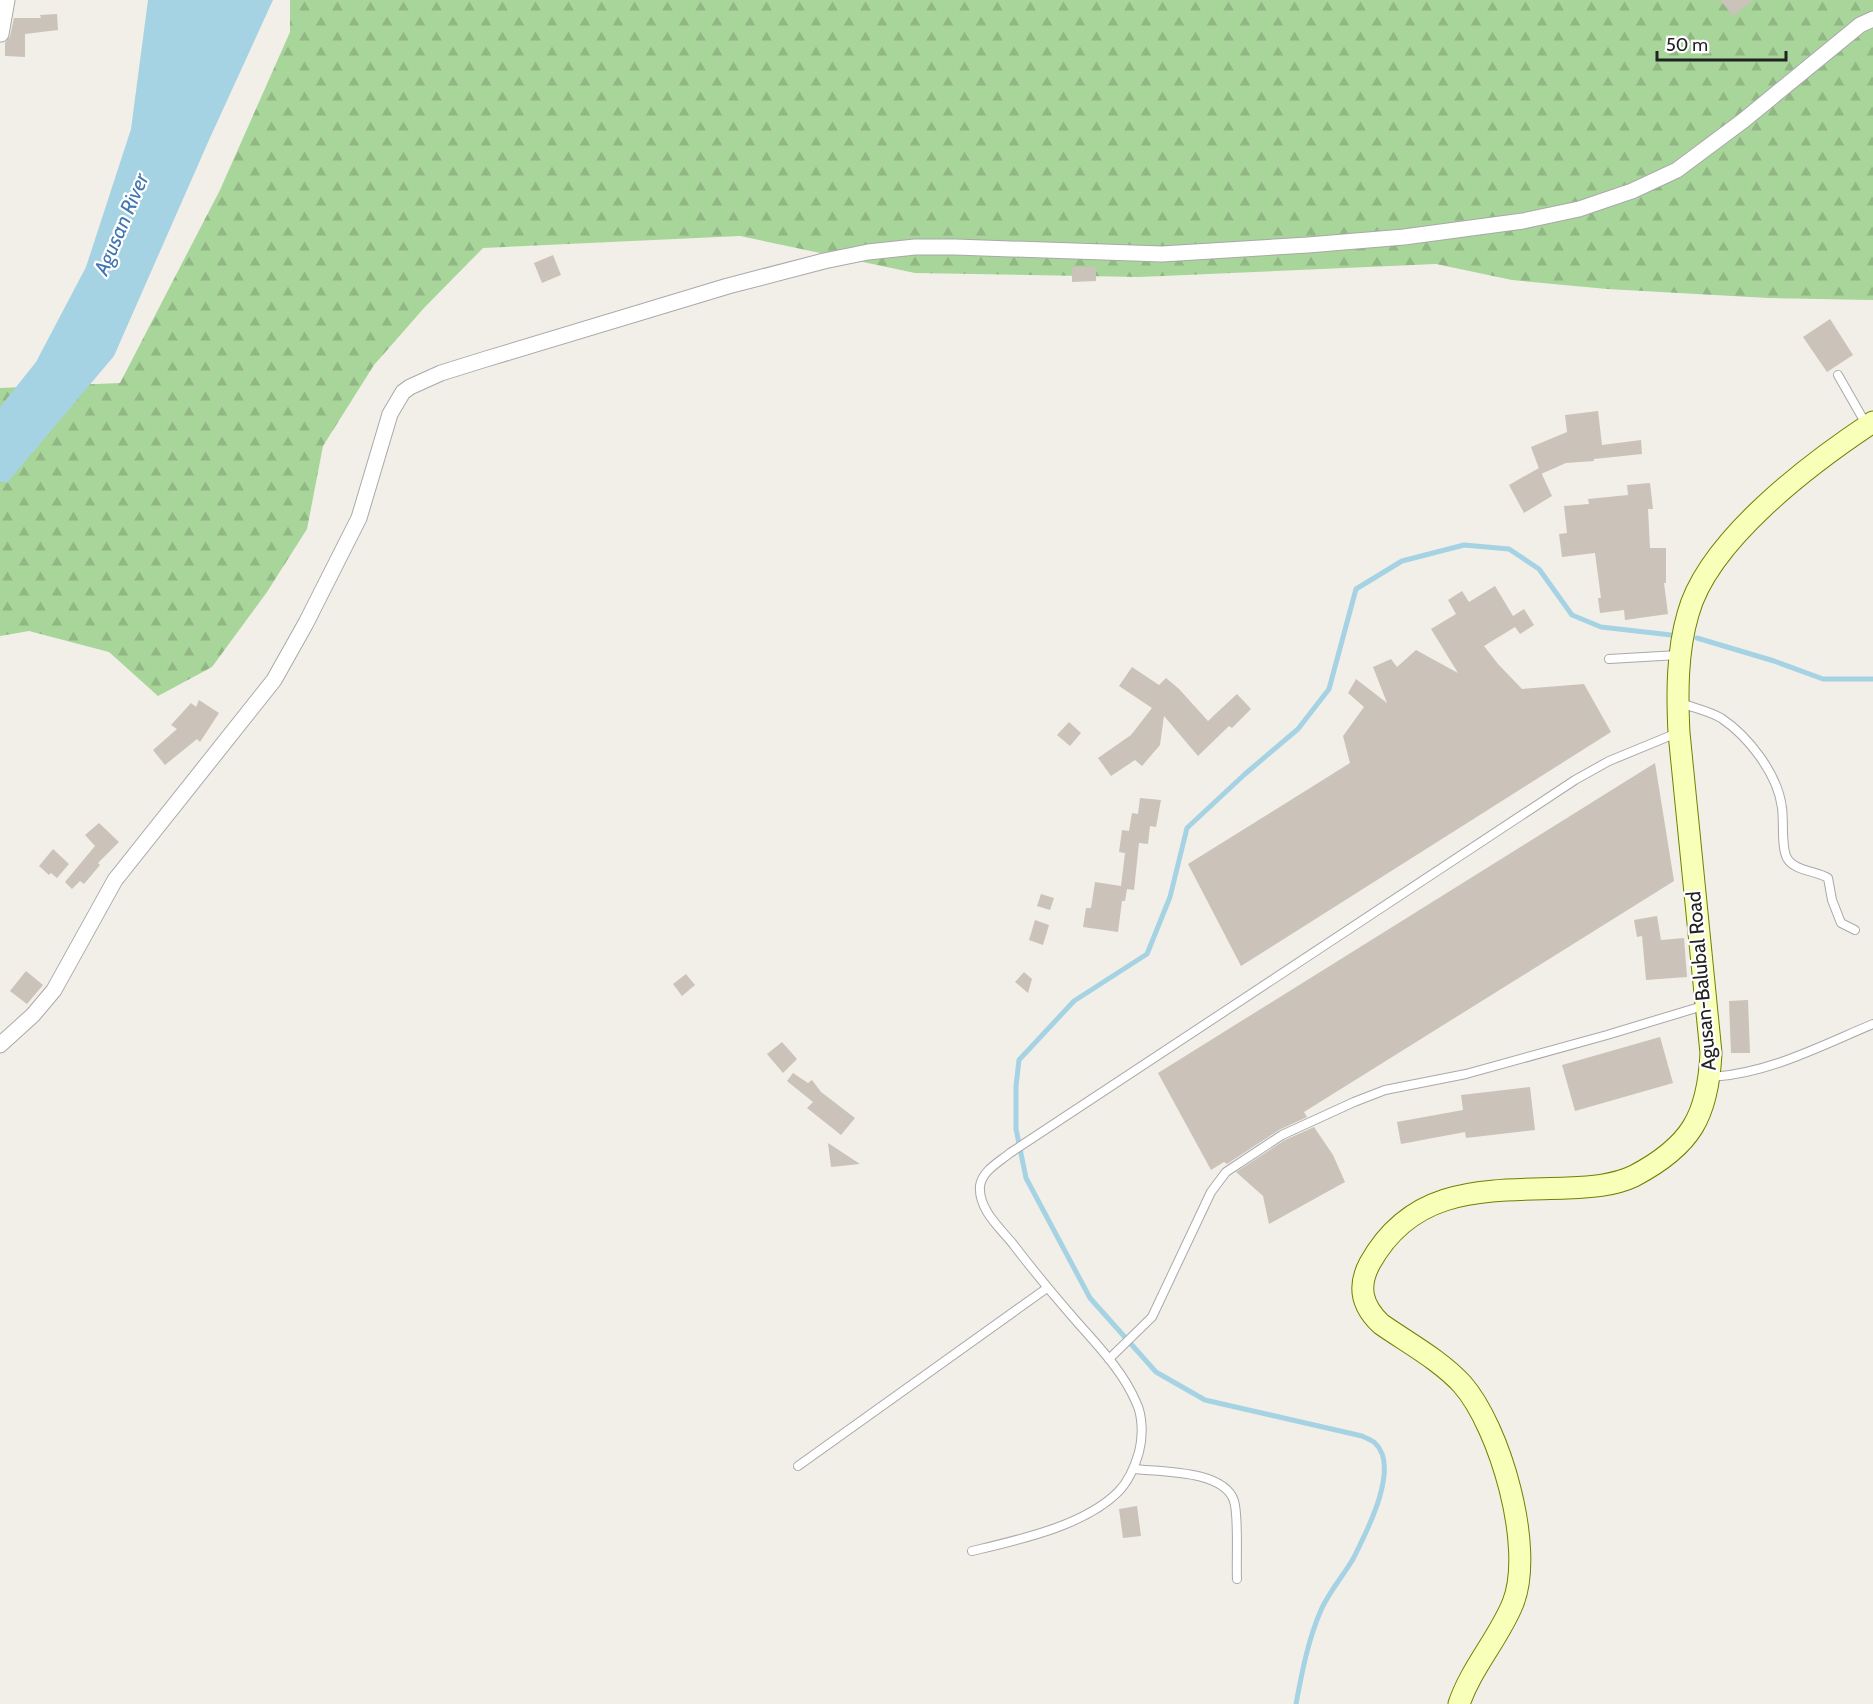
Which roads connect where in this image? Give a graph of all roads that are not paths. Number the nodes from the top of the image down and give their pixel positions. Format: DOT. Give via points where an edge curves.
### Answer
graph roads {
  1 [pos="7,0"];
  2 [pos="1873,19"];
  3 [pos="1,34"];
  4 [pos="1838,375"];
  5 [pos="1870,424"];
  6 [pos="1680,655"];
  7 [pos="1609,658"];
  8 [pos="1677,702"];
  9 [pos="1679,733"];
  10 [pos="1855,930"];
  11 [pos="1707,1004"];
  12 [pos="1873,1024"];
  13 [pos="0,1045"];
  14 [pos="1710,1077"];
  15 [pos="1047,1288"];
  16 [pos="1109,1359"];
  17 [pos="798,1466"];
  18 [pos="1134,1469"];
  19 [pos="972,1551"];
  20 [pos="1237,1579"];
  21 [pos="1459,1704"];
  1 -- 3 [label="street"];
  2 -- 13 [label="street" via="1677,170 1579,209 1524,221 1404,237 1161,254 955,247 868,252 728,286 441,373 410,387 390,414 359,518 274,680 115,880 54,990"];
  4 -- 5 [label="lane"];
  5 -- 6 [label="main road, Agusan-Balubal Road" via="1776,495 1718,555 1688,612"];
  6 -- 7 [label="lane"];
  6 -- 8 [label="main road, Agusan-Balubal Road"];
  8 -- 9 [label="main road, Agusan-Balubal Road"];
  8 -- 10 [label="lane" via="1718,717 1744,735 1775,781 1787,859 1828,878 1841,922"];
  9 -- 11 [label="main road, Agusan-Balubal Road"];
  9 -- 15 [label="lane" via="1609,761 1575,780 987,1172 982,1179 983,1204"];
  11 -- 14 [label="main road, Agusan-Balubal Road"];
  11 -- 16 [label="lane" via="1466,1074 1385,1090 1282,1135 1226,1172 1211,1192 1152,1317"];
  12 -- 14 [label="lane" via="1779,1064"];
  14 -- 21 [label="main road, Agusan-Balubal Road" via="1699,1119 1689,1133 1665,1156 1632,1177 1591,1187 1492,1191 1447,1199 1404,1221 1386,1239 1363,1276 1366,1306 1373,1317 1441,1366 1472,1396 1493,1434 1519,1531 1519,1583 1512,1605"];
  15 -- 16 [label="lane"];
  15 -- 17 [label="lane"];
  16 -- 18 [label="lane" via="1137,1404 1142,1429"];
  18 -- 19 [label="lane" via="1120,1490 1099,1508 1040,1534"];
  18 -- 20 [label="lane" via="1210,1479 1229,1491 1235,1503"];
}
